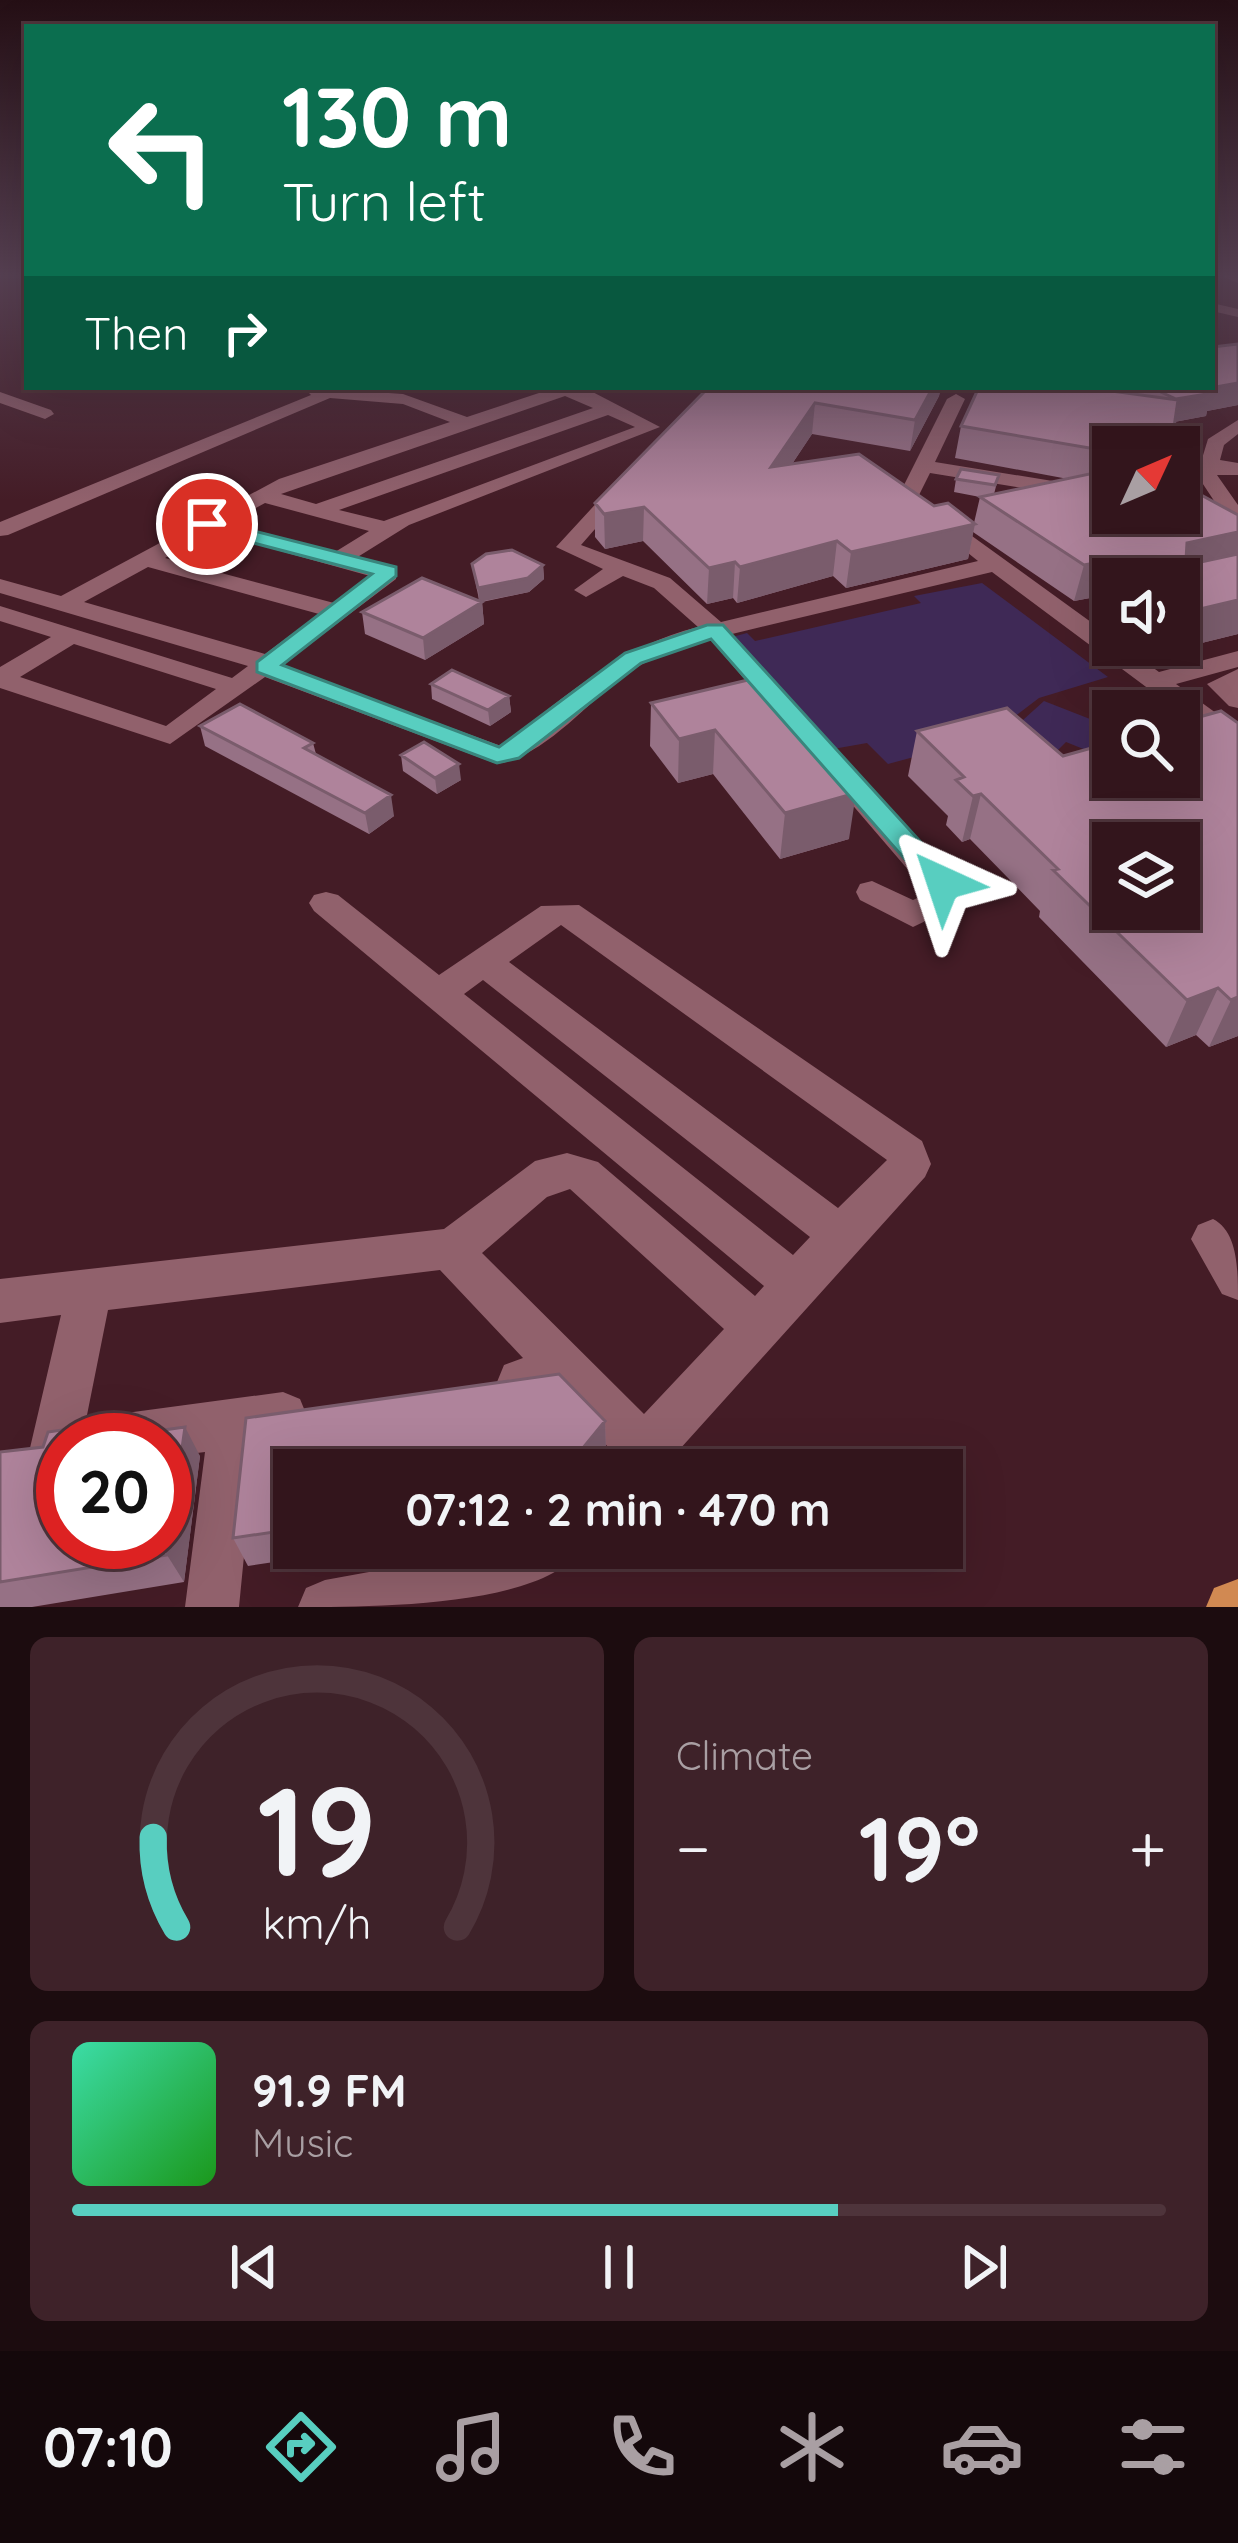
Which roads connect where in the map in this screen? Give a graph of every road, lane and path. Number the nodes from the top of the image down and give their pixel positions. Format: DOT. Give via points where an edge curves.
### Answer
graph roads {
  1 [pos="564,390"];
  2 [pos="574,390"];
  3 [pos="314,392"];
  4 [pos="0,397"];
  5 [pos="956,400"];
  6 [pos="610,408"];
  7 [pos="45,414"];
  8 [pos="466,423"];
  9 [pos="1234,431"];
  10 [pos="433,434"];
  11 [pos="658,452"];
  12 [pos="477,455"];
  13 [pos="1208,464"];
  14 [pos="923,466"];
  15 [pos="1238,469"];
  16 [pos="522,476"];
  17 [pos="1065,490"];
  18 [pos="260,495"];
  19 [pos="318,510"];
  20 [pos="1234,512"];
  21 [pos="207,524"];
  22 [pos="385,528"];
  23 [pos="0,530"];
  24 [pos="341,558"];
  25 [pos="144,560"];
  26 [pos="996,565"];
  27 [pos="620,568"];
  28 [pos="0,586"];
  29 [pos="586,590"];
  30 [pos="65,603"];
  31 [pos="339,612"];
  32 [pos="0,614"];
  33 [pos="715,630"];
  34 [pos="71,637"];
  35 [pos="1238,658"];
  36 [pos="265,667"];
  37 [pos="1238,676"];
  38 [pos="0,679"];
  39 [pos="1155,681"];
  40 [pos="235,687"];
  41 [pos="1238,700"];
  42 [pos="1238,742"];
  43 [pos="872,892"];
  44 [pos="326,903"];
  45 [pos="484,962"];
  46 [pos="438,994"];
  47 [pos="840,1235"];
  48 [pos="1213,1239"];
  49 [pos="448,1249"];
  50 [pos="1238,1279"];
  51 [pos="795,1284"];
  52 [pos="88,1291"];
  53 [pos="0,1301"];
  54 [pos="756,1327"];
  55 [pos="573,1375"];
  56 [pos="482,1388"];
  57 [pos="323,1410"];
  58 [pos="65,1413"];
  59 [pos="232,1423"];
  60 [pos="192,1429"];
  61 [pos="628,1449"];
  62 [pos="646,1449"];
  63 [pos="36,1450"];
  64 [pos="0,1455"];
  65 [pos="519,1569"];
  66 [pos="319,1606"];
  67 [pos="212,1607"];
  1 -- 8 [label="street"];
  2 -- 6 [label="street"];
  3 -- 8 [label="street" via="401,398"];
  3 -- 23 [label="street"];
  4 -- 7 [label="street"];
  5 -- 14 [label="street"];
  6 -- 12 [label="street"];
  6 -- 16 [label="street" via="651,427"];
  8 -- 10 [label="street"];
  9 -- 13 [label="street"];
  10 -- 12 [label="street"];
  10 -- 18 [label="street"];
  11 -- 27 [label="street" via="567,547"];
  12 -- 16 [label="street"];
  12 -- 19 [label="street"];
  13 -- 15 [label="street"];
  13 -- 20 [label="street" via="1212,489"];
  14 -- 17 [label="street"];
  14 -- 26 [label="street" via="912,502"];
  16 -- 22 [label="street"];
  18 -- 19 [label="street"];
  18 -- 21 [label="street"];
  19 -- 22 [label="street"];
  21 -- 24 [label="street"];
  21 -- 25 [label="street"];
  22 -- 24 [label="street"];
  24 -- 31 [label="street" via="388,572"];
  25 -- 30 [label="street"];
  25 -- 31 [label="street"];
  26 -- 33 [label="street"];
  26 -- 39 [label="street" via="1080,612"];
  27 -- 29 [label="street"];
  27 -- 33 [label="street" via="662,583"];
  28 -- 30 [label="street"];
  30 -- 36 [label="street"];
  31 -- 36 [label="street"];
  32 -- 34 [label="street"];
  33 -- 36 [label="street" via="633,658 504,755"];
  33 -- 43 [label="street" via="949,896 913,915"];
  34 -- 38 [label="street"];
  34 -- 40 [label="street"];
  35 -- 39 [label="street"];
  36 -- 40 [label="street"];
  37 -- 41 [label="street" via="1220,684"];
  38 -- 40 [label="street" via="166,736"];
  39 -- 42 [label="street"];
  44 -- 46 [label="street"];
  45 -- 46 [label="street"];
  45 -- 47 [label="street"];
  45 -- 47 [label="street" via="553,914 567,914 908,1153 910,1164"];
  46 -- 51 [label="street"];
  47 -- 51 [label="street"];
  48 -- 50 [label="street"];
  49 -- 52 [label="street"];
  49 -- 54 [label="street" via="544,1175 574,1170"];
  49 -- 55 [label="street"];
  51 -- 54 [label="street"];
  52 -- 53 [label="street"];
  52 -- 58 [label="street"];
  54 -- 62 [label="street"];
  55 -- 56 [label="street"];
  55 -- 61 [label="street"];
  57 -- 59 [label="street"];
  59 -- 60 [label="street"];
  59 -- 67 [label="street"];
  63 -- 64 [label="street"];
  65 -- 66 [label="street"];
}
